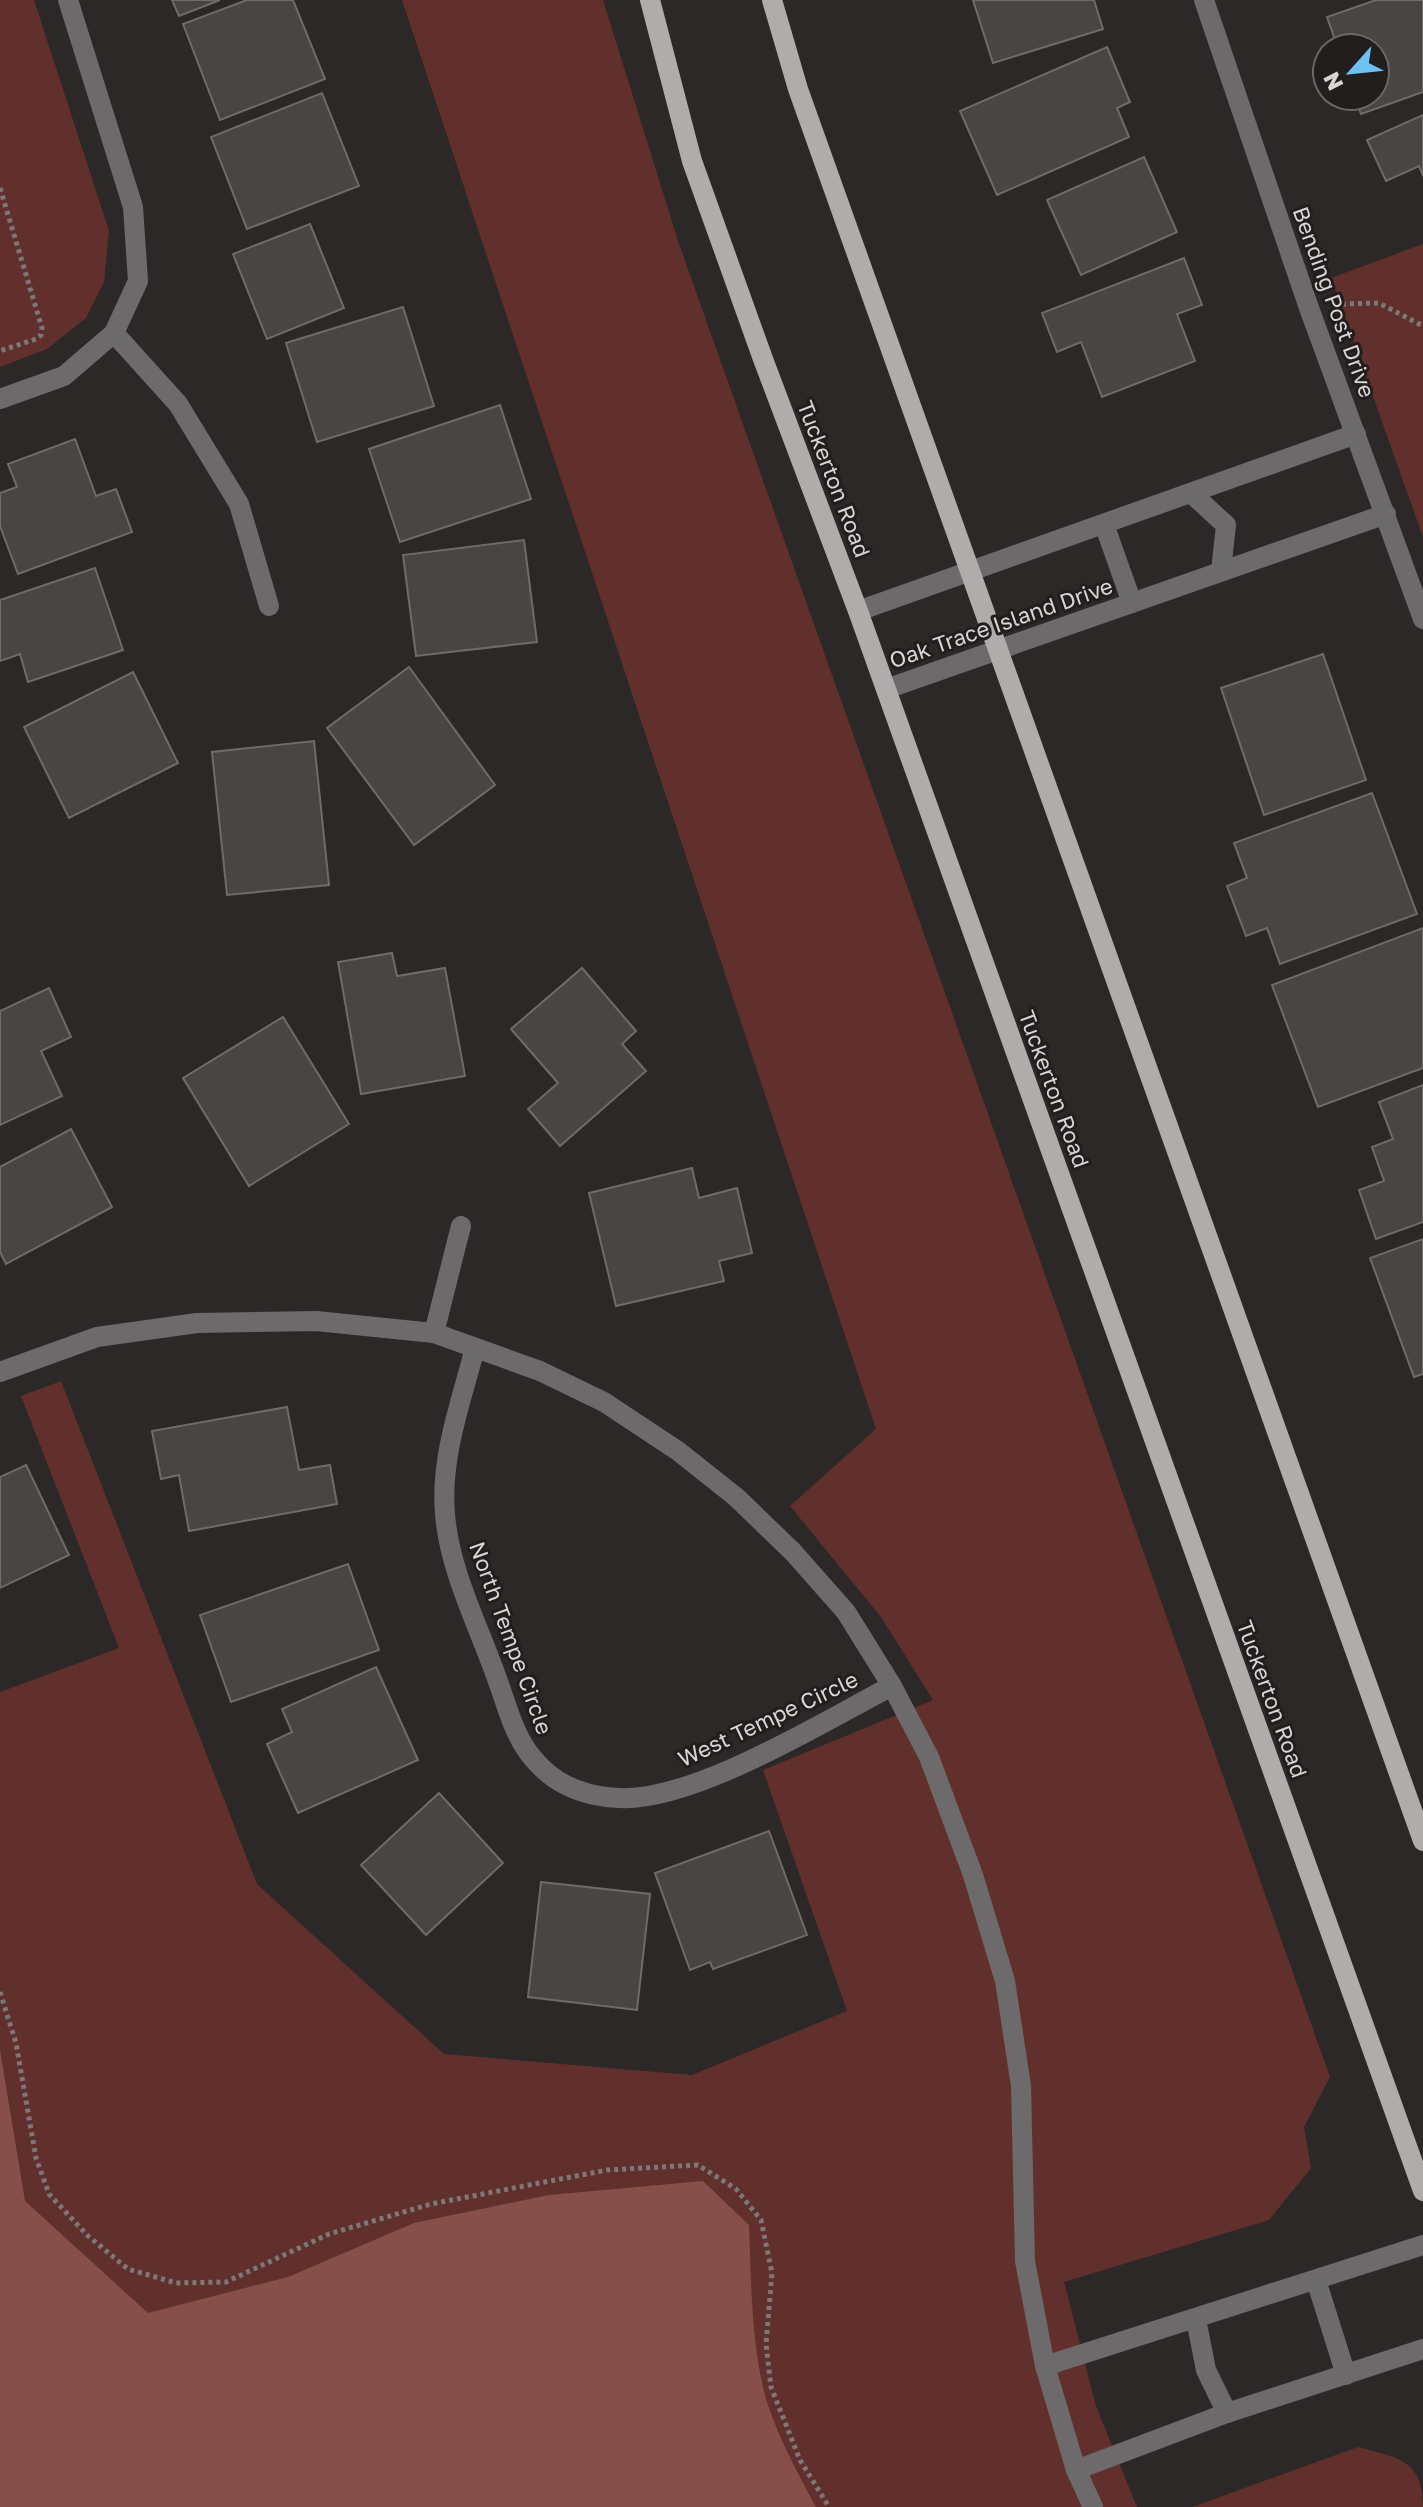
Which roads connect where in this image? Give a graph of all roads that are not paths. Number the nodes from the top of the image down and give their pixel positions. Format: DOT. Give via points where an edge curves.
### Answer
graph roads {
  1 [pos="68,0"];
  2 [pos="650,0"];
  3 [pos="772,0"];
  4 [pos="1204,0"];
  5 [pos="114,333"];
  6 [pos="0,399"];
  7 [pos="1356,434"];
  8 [pos="1191,493"];
  9 [pos="1386,514"];
  10 [pos="1104,524"];
  11 [pos="970,571"];
  12 [pos="1221,571"];
  13 [pos="1132,603"];
  14 [pos="269,606"];
  15 [pos="858,611"];
  16 [pos="1423,619"];
  17 [pos="998,649"];
  18 [pos="886,689"];
  19 [pos="461,1226"];
  20 [pos="434,1333"];
  21 [pos="475,1348"];
  22 [pos="0,1372"];
  23 [pos="892,1686"];
  24 [pos="568,1787"];
  25 [pos="1423,1841"];
  26 [pos="1423,2191"];
  27 [pos="1423,2245"];
  28 [pos="1316,2280"];
  29 [pos="1196,2319"];
  30 [pos="1423,2349"];
  31 [pos="1045,2366"];
  32 [pos="1346,2375"];
  33 [pos="1227,2413"];
  34 [pos="1076,2470"];
  35 [pos="1093,2507"];
  1 -- 5 [label="street" via="133,207 138,281"];
  2 -- 15 [label="main road, Tuckerton Road" via="692,161"];
  3 -- 11 [label="main road" via="798,89"];
  4 -- 7 [label="street, Bending Post Drive"];
  5 -- 6 [label="street" via="64,376"];
  5 -- 14 [label="street" via="178,404 239,504"];
  7 -- 8 [label="street"];
  7 -- 9 [label="street, Bending Post Drive"];
  8 -- 10 [label="street"];
  8 -- 12 [label="street" via="1226,525"];
  9 -- 12 [label="street, Oak Trace Island Drive"];
  9 -- 16 [label="street, Bending Post Drive"];
  10 -- 11 [label="street"];
  10 -- 13 [label="street, Oak Trace Island Drive"];
  11 -- 15 [label="street"];
  11 -- 17 [label="main road"];
  12 -- 13 [label="street, Oak Trace Island Drive"];
  13 -- 17 [label="street, Oak Trace Island Drive"];
  15 -- 18 [label="main road, Tuckerton Road"];
  17 -- 18 [label="street, Oak Trace Island Drive"];
  17 -- 25 [label="main road"];
  18 -- 26 [label="main road, Tuckerton Road"];
  19 -- 20 [label="street"];
  20 -- 21 [label="street"];
  20 -- 22 [label="street" via="316,1321 197,1323 97,1337"];
  21 -- 23 [label="street" via="604,1402 736,1497 846,1612"];
  21 -- 24 [label="street, North Tempe Circle" via="445,1467 445,1515 454,1560 525,1748"];
  23 -- 24 [label="street, West Tempe Circle" via="696,1783 622,1798"];
  23 -- 31 [label="street" via="929,1757 1005,1981 1021,2086 1025,2261"];
  27 -- 28 [label="street"];
  28 -- 29 [label="street"];
  28 -- 32 [label="street"];
  29 -- 31 [label="street"];
  29 -- 33 [label="street" via="1206,2370"];
  30 -- 32 [label="street"];
  31 -- 34 [label="street"];
  32 -- 33 [label="street"];
  33 -- 34 [label="street"];
  34 -- 35 [label="street"];
}
